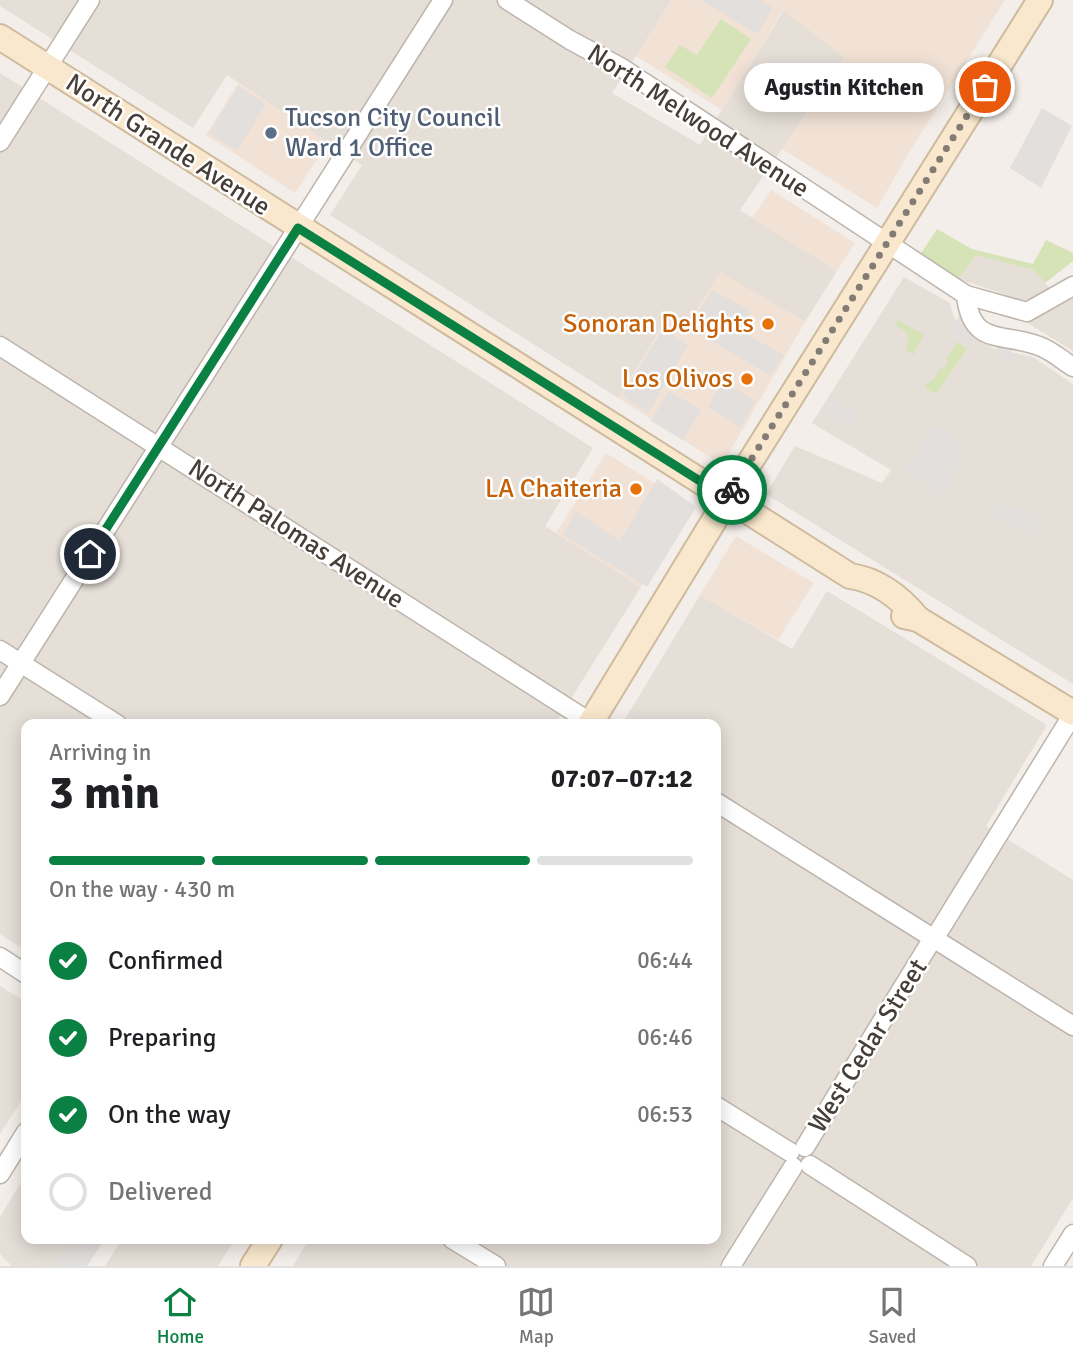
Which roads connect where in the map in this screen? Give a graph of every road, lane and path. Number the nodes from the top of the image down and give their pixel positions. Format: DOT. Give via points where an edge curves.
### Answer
graph roads {
  1 [pos="90,0"];
  2 [pos="443,0"];
  3 [pos="508,0"];
  4 [pos="1040,0"];
  5 [pos="0,37"];
  6 [pos="48,67"];
  7 [pos="0,142"];
  8 [pos="298,228"];
  9 [pos="887,244"];
  10 [pos="1073,286"];
  11 [pos="966,295"];
  12 [pos="0,346"];
  13 [pos="1073,367"];
  14 [pos="159,446"];
  15 [pos="727,498"];
  16 [pos="0,650"];
  17 [pos="21,663"];
  18 [pos="0,696"];
  19 [pos="1073,714"];
  20 [pos="109,719"];
  21 [pos="583,719"];
  22 [pos="594,719"];
  23 [pos="721,805"];
  24 [pos="935,938"];
  25 [pos="0,957"];
  26 [pos="21,971"];
  27 [pos="1073,1026"];
  28 [pos="721,1109"];
  29 [pos="21,1140"];
  30 [pos="799,1158"];
  31 [pos="0,1174"];
  32 [pos="1073,1234"];
  33 [pos="267,1244"];
  34 [pos="460,1244"];
  35 [pos="253,1266"];
  36 [pos="496,1266"];
  37 [pos="730,1266"];
  38 [pos="967,1266"];
  39 [pos="1054,1266"];
  1 -- 6 [label="street"];
  2 -- 8 [label="street"];
  3 -- 9 [label="street, North Melwood Avenue" via="622,68"];
  4 -- 9 [label="main road"];
  5 -- 6 [label="main road, North Grande Avenue"];
  6 -- 7 [label="street"];
  6 -- 8 [label="main road, North Grande Avenue"];
  8 -- 14 [label="street"];
  8 -- 15 [label="main road, North Grande Avenue"];
  9 -- 11 [label="street, North Melwood Avenue"];
  9 -- 15 [label="main road"];
  10 -- 11 [label="street, North Melwood Avenue" via="1027,312"];
  11 -- 13 [label="street" via="967,312 975,326 990,336 1040,346"];
  12 -- 14 [label="street, North Palomas Avenue"];
  14 -- 17 [label="street"];
  14 -- 21 [label="street, North Palomas Avenue"];
  15 -- 19 [label="main road, North Grande Avenue" via="850,576 866,578 902,600 918,619"];
  15 -- 22 [label="main road"];
  16 -- 17 [label="street"];
  17 -- 18 [label="street"];
  17 -- 20 [label="street"];
  19 -- 24 [label="street, West Cedar Street"];
  23 -- 24 [label="street"];
  24 -- 27 [label="street"];
  24 -- 30 [label="street, West Cedar Street"];
  25 -- 26 [label="street"];
  28 -- 30 [label="street"];
  29 -- 31 [label="street"];
  30 -- 37 [label="street, West Cedar Street"];
  30 -- 38 [label="street"];
  32 -- 39 [label="street"];
  33 -- 35 [label="main road"];
  34 -- 36 [label="street"];
}
